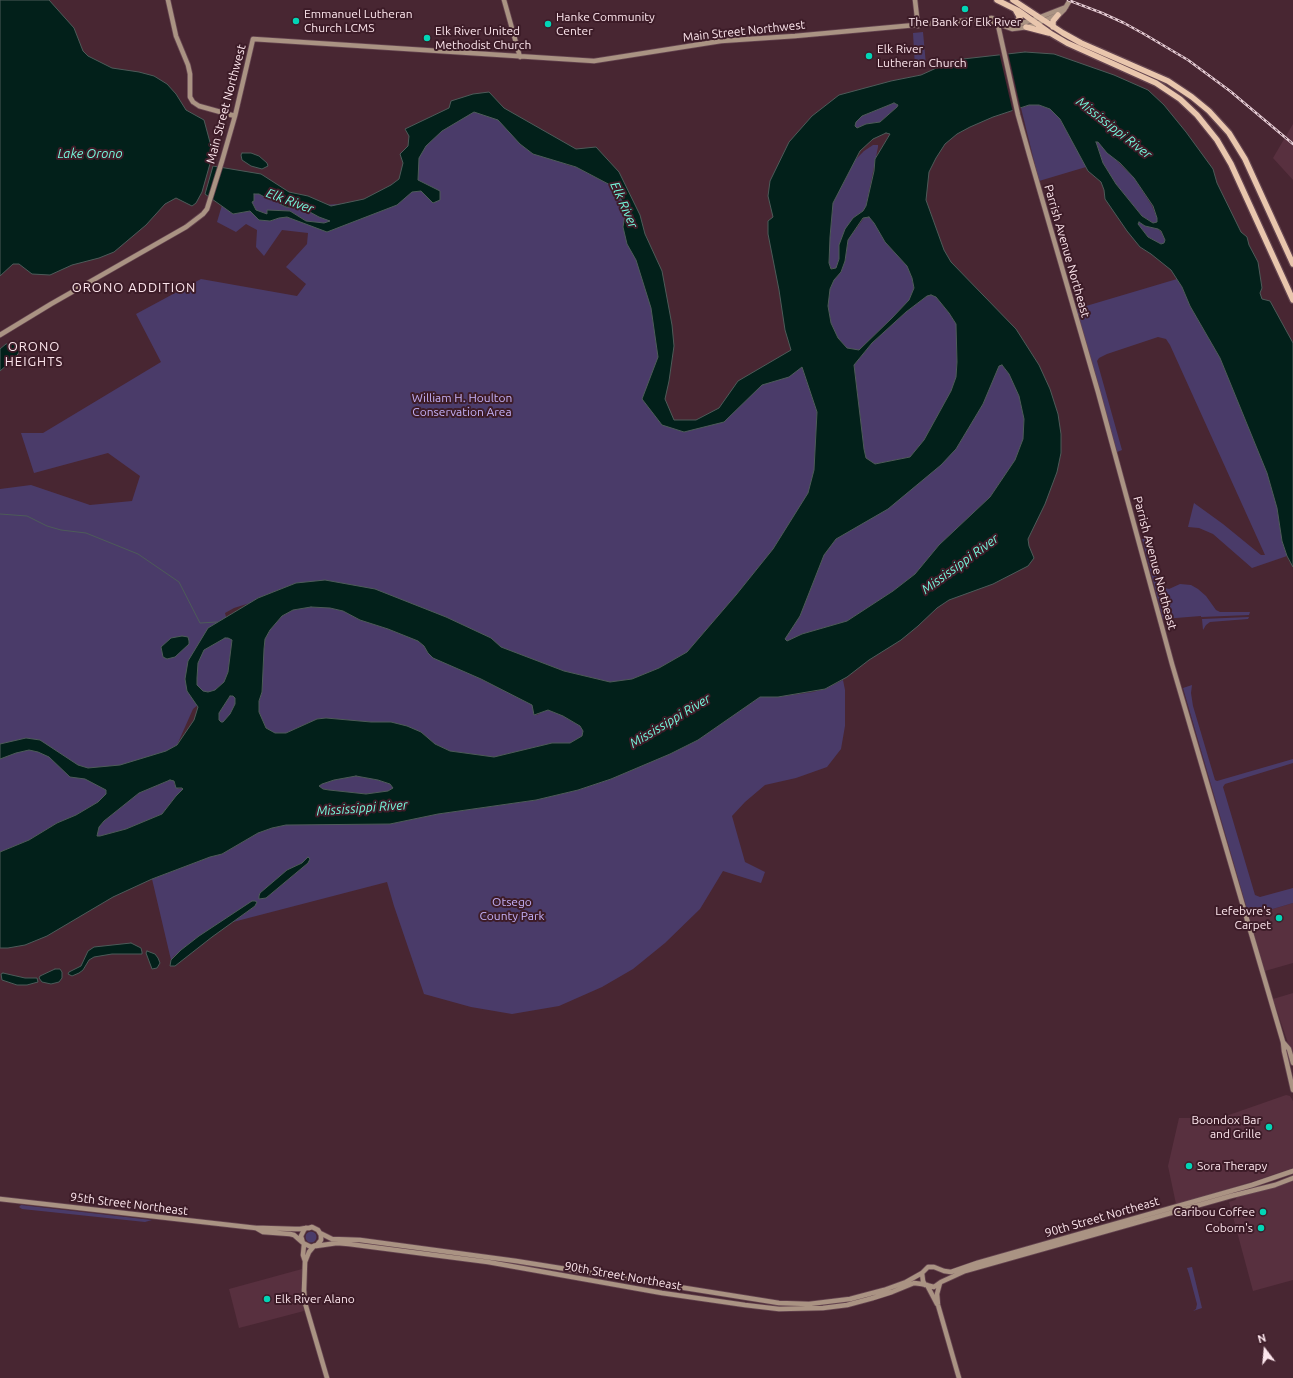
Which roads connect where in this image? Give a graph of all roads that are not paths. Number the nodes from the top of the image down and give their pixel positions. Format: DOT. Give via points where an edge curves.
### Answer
graph roads {
  1 [pos="168,0"];
  2 [pos="504,0"];
  3 [pos="915,0"];
  4 [pos="997,0"];
  5 [pos="1013,0"];
  6 [pos="1070,0"];
  7 [pos="1066,7"];
  8 [pos="1014,8"];
  9 [pos="1058,16"];
  10 [pos="1038,21"];
  11 [pos="999,23"];
  12 [pos="1013,24"];
  13 [pos="918,26"];
  14 [pos="1053,26"];
  15 [pos="1026,27"];
  16 [pos="1008,28"];
  17 [pos="1050,33"];
  18 [pos="1000,34"];
  19 [pos="520,57"];
  20 [pos="235,116"];
  21 [pos="1293,264"];
  22 [pos="1293,300"];
  23 [pos="0,335"];
  24 [pos="1283,1042"];
  25 [pos="1293,1063"];
  26 [pos="1293,1090"];
  27 [pos="1293,1171"];
  28 [pos="1293,1178"];
  29 [pos="0,1199"];
  30 [pos="256,1228"];
  31 [pos="306,1228"];
  32 [pos="320,1233"];
  33 [pos="303,1243"];
  34 [pos="315,1246"];
  35 [pos="305,1262"];
  36 [pos="940,1270"];
  37 [pos="922,1273"];
  38 [pos="941,1282"];
  39 [pos="926,1285"];
  40 [pos="669,1286"];
  41 [pos="680,1288"];
  42 [pos="662,1293"];
  43 [pos="673,1294"];
  44 [pos="938,1305"];
  45 [pos="327,1378"];
  46 [pos="959,1378"];
  1 -- 20 [label="main road" via="176,36 188,65 190,97 193,102 204,108"];
  2 -- 19 [label="main road"];
  3 -- 13 [label="main road"];
  4 -- 8 [label="highway"];
  5 -- 10 [label="highway"];
  6 -- 7 [label="main road, Main Street Northwest"];
  7 -- 9 [label="main road, Main Street Northwest"];
  7 -- 10 [label="main road, Main Street Northwest"];
  8 -- 10 [label="highway"];
  8 -- 12 [label="highway" via="1020,18"];
  9 -- 10 [label="main road, Main Street Northwest"];
  9 -- 14 [label="highway" via="1053,21"];
  10 -- 12 [label="main road, Main Street Northwest"];
  10 -- 14 [label="highway"];
  10 -- 15 [label="main road, Main Street Northwest"];
  10 -- 17 [label="highway"];
  11 -- 12 [label="main road, Main Street Northwest"];
  11 -- 13 [label="main road, Main Street Northwest" via="992,18"];
  11 -- 16 [label="main road, Main Street Northwest"];
  11 -- 18 [label="main road, Parrish Avenue Northeast"];
  13 -- 19 [label="main road, Main Street Northwest" via="721,41 600,61"];
  14 -- 21 [label="highway" via="1087,46 1168,82 1212,114 1245,159"];
  15 -- 16 [label="main road, Main Street Northwest"];
  15 -- 17 [label="highway"];
  16 -- 18 [label="main road"];
  17 -- 22 [label="highway" via="1161,86 1180,99 1204,122 1231,164"];
  18 -- 24 [label="main road, Parrish Avenue Northeast" via="1018,115 1098,392 1172,664"];
  19 -- 20 [label="main road, Main Street Northwest" via="253,38"];
  20 -- 23 [label="main road, Main Street Northwest" via="203,214 193,223"];
  24 -- 25 [label="main road, Parrish Avenue Northeast"];
  24 -- 26 [label="main road, Parrish Avenue Northeast"];
  27 -- 36 [label="main road, 90th Street Northeast" via="950,1272"];
  28 -- 38 [label="main road, 90th Street Northeast" via="965,1271"];
  29 -- 30 [label="main road, 95th Street Northeast"];
  30 -- 31 [label="main road"];
  30 -- 33 [label="main road" via="263,1232 294,1235"];
  31 -- 32 [label="main road" via="315,1228"];
  31 -- 33 [label="main road" via="301,1236"];
  32 -- 34 [label="main road" via="320,1240"];
  32 -- 40 [label="main road, 90th Street Northeast" via="332,1238 516,1261"];
  33 -- 34 [label="main road"];
  33 -- 35 [label="main road"];
  34 -- 35 [label="main road"];
  34 -- 42 [label="main road, 90th Street Northeast" via="349,1244 480,1261"];
  35 -- 45 [label="main road" via="305,1303"];
  36 -- 37 [label="main road" via="931,1266"];
  36 -- 38 [label="main road"];
  37 -- 39 [label="main road"];
  37 -- 41 [label="main road, 90th Street Northeast" via="906,1282 872,1294 824,1303 780,1303"];
  38 -- 39 [label="main road" via="934,1287"];
  38 -- 44 [label="main road" via="937,1294"];
  39 -- 43 [label="main road, 90th Street Northeast" via="914,1283 892,1292 847,1304 800,1309 752,1306"];
  39 -- 44 [label="main road"];
  40 -- 41 [label="main road, 90th Street Northeast"];
  40 -- 42 [label="main road"];
  41 -- 43 [label="main road"];
  42 -- 43 [label="main road, 90th Street Northeast"];
  44 -- 46 [label="main road"];
}
